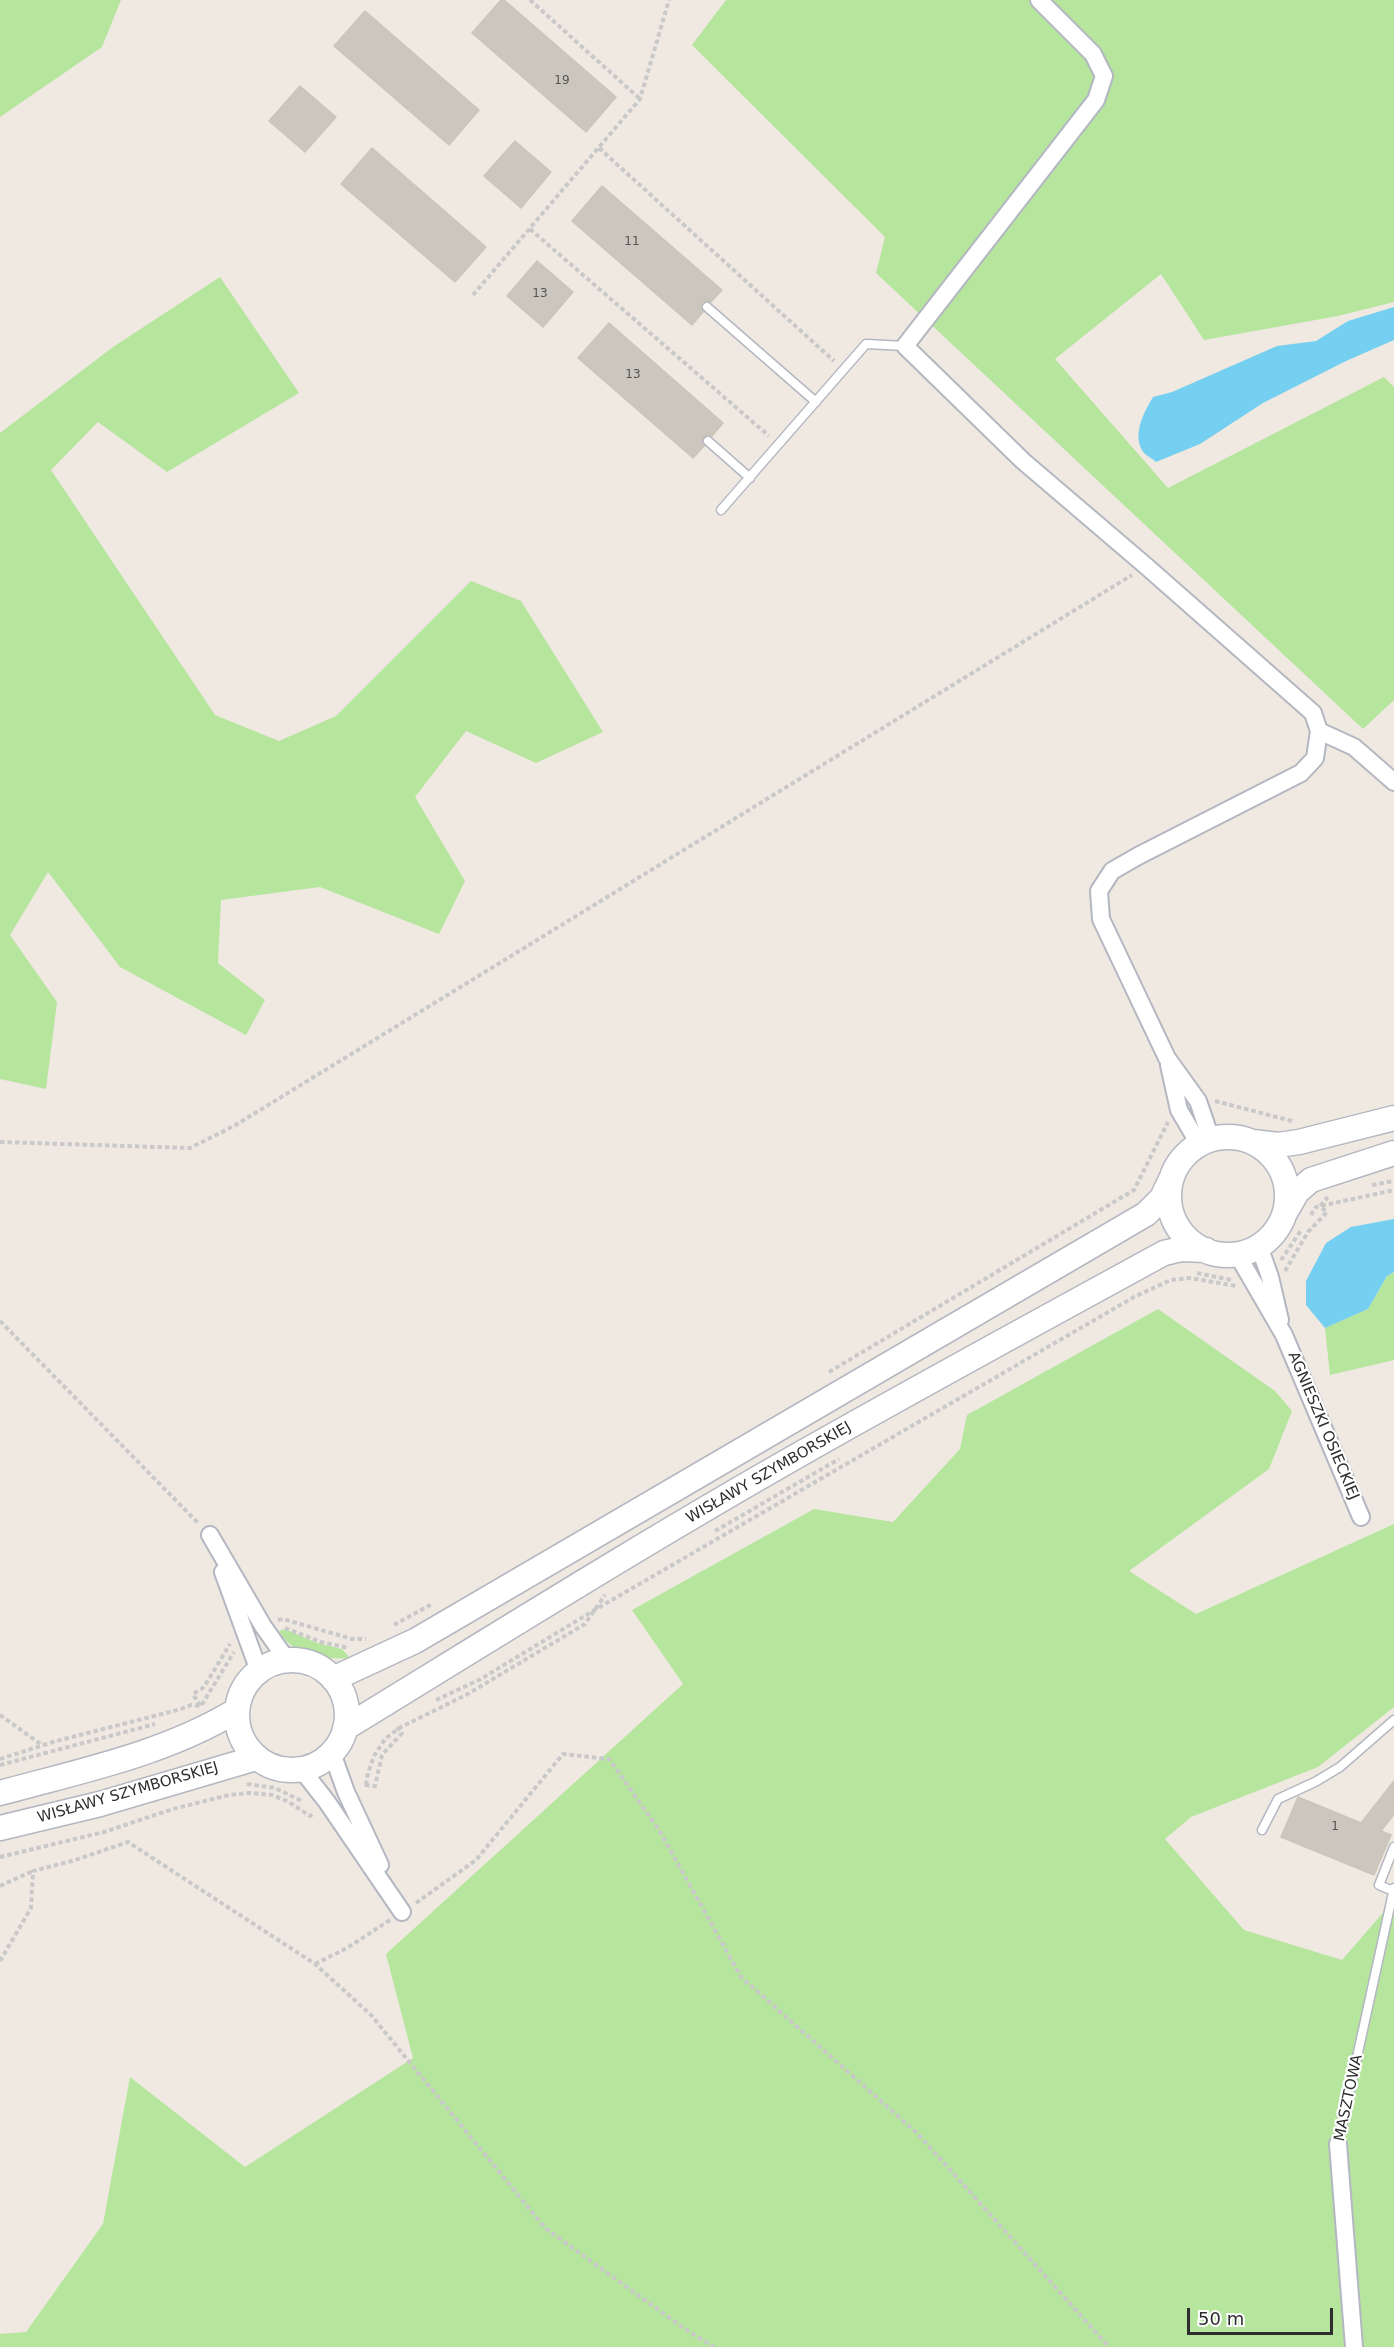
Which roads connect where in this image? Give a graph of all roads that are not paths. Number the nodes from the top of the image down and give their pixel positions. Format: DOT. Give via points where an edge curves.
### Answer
graph roads {
  1 [pos="1039,0"];
  2 [pos="707,307"];
  3 [pos="904,346"];
  4 [pos="816,402"];
  5 [pos="708,441"];
  6 [pos="750,478"];
  7 [pos="722,510"];
  8 [pos="1319,731"];
  9 [pos="1394,782"];
  10 [pos="1394,1118"];
  11 [pos="1205,1142"];
  12 [pos="1253,1142"];
  13 [pos="1394,1153"];
  14 [pos="1172,1177"];
  15 [pos="1294,1220"];
  16 [pos="1206,1250"];
  17 [pos="1248,1250"];
  18 [pos="1284,1335"];
  19 [pos="1361,1517"];
  20 [pos="287,1660"];
  21 [pos="259,1671"];
  22 [pos="333,1679"];
  23 [pos="237,1710"];
  24 [pos="1394,1720"];
  25 [pos="345,1728"];
  26 [pos="332,1753"];
  27 [pos="256,1758"];
  28 [pos="302,1770"];
  29 [pos="0,1793"];
  30 [pos="0,1828"];
  31 [pos="1263,1830"];
  32 [pos="1394,1847"];
  33 [pos="1393,1890"];
  34 [pos="1338,2144"];
  35 [pos="1354,2347"];
  1 -- 3 [label="street" via="1094,54 1104,76 1096,100"];
  2 -- 4 [label="lane"];
  3 -- 4 [label="lane" via="866,344"];
  3 -- 8 [label="street" via="1023,461 1313,713"];
  4 -- 6 [label="lane"];
  5 -- 6 [label="lane"];
  6 -- 7 [label="lane"];
  8 -- 9 [label="street" via="1354,747"];
  8 -- 11 [label="street" via="1315,758 1301,773 1120,866 1099,891 1101,919 1167,1058 1198,1101"];
  10 -- 12 [label="main road" via="1299,1143"];
  11 -- 12 [label="main road" via="1235,1137"];
  11 -- 14 [label="main road" via="1183,1158"];
  12 -- 15 [label="main road" via="1270,1154 1282,1172"];
  13 -- 15 [label="main road" via="1311,1180 1298,1192"];
  14 -- 16 [label="main road" via="1170,1199 1174,1220 1187,1238"];
  14 -- 22 [label="main road" via="1162,1198 1146,1214 415,1641"];
  15 -- 17 [label="main road"];
  16 -- 17 [label="main road" via="1216,1254"];
  16 -- 25 [label="main road, WISŁAWY SZYMBORSKIEJ" via="1164,1253 1010,1337 790,1460 462,1654"];
  17 -- 18 [label="street, AGNIESZKI OSIECKIEJ"];
  17 -- 18 [label="street, AGNIESZKI OSIECKIEJ" via="1270,1277"];
  18 -- 19 [label="street, AGNIESZKI OSIECKIEJ"];
  20 -- 21 [label="main road"];
  20 -- 21 [label="street" via="210,1534"];
  20 -- 22 [label="main road" via="320,1668"];
  21 -- 23 [label="main road" via="240,1695"];
  22 -- 25 [label="main road" via="345,1702"];
  23 -- 27 [label="main road" via="238,1731"];
  23 -- 29 [label="main road" via="152,1750"];
  24 -- 31 [label="lane" via="1340,1767 1278,1799"];
  25 -- 26 [label="main road"];
  26 -- 28 [label="main road"];
  26 -- 28 [label="street" via="402,1912"];
  27 -- 28 [label="main road" via="278,1768"];
  27 -- 30 [label="main road, WISŁAWY SZYMBORSKIEJ" via="100,1804"];
  32 -- 33 [label="lane" via="1379,1885"];
  33 -- 34 [label="lane, MASZTOWA"];
  34 -- 35 [label="street, MASZTOWA"];
}
